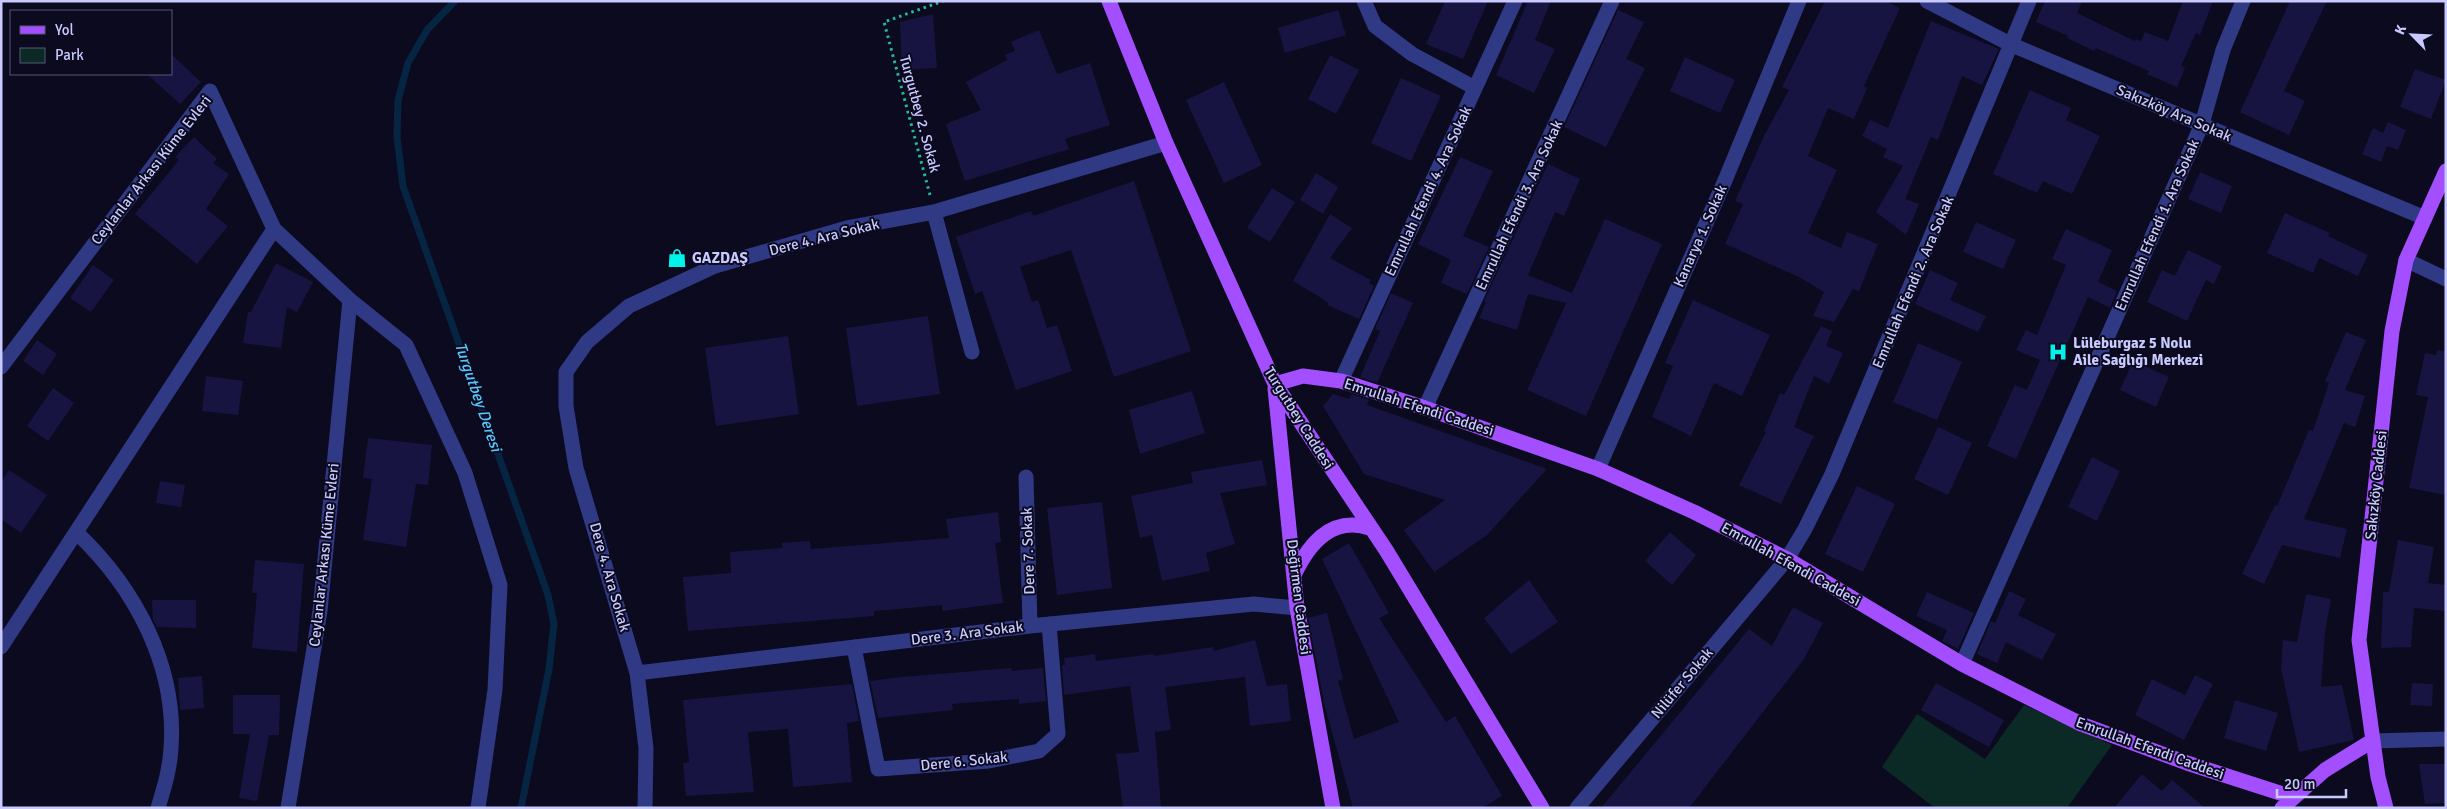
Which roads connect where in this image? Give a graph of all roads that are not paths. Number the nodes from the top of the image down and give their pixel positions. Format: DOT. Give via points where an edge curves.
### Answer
graph roads {
  1 [pos="1109,1"];
  2 [pos="1364,1"];
  3 [pos="1515,1"];
  4 [pos="1612,1"];
  5 [pos="1799,1"];
  6 [pos="1927,1"];
  7 [pos="2029,1"];
  8 [pos="2243,1"];
  9 [pos="2012,45"];
  10 [pos="1475,88"];
  11 [pos="2202,124"];
  12 [pos="1166,143"];
  13 [pos="2446,171"];
  14 [pos="934,212"];
  15 [pos="2425,218"];
  16 [pos="274,229"];
  17 [pos="2406,260"];
  18 [pos="2446,279"];
  19 [pos="350,300"];
  20 [pos="972,352"];
  21 [pos="1,367"];
  22 [pos="1341,381"];
  23 [pos="1275,384"];
  24 [pos="1425,408"];
  25 [pos="1598,469"];
  26 [pos="1026,477"];
  27 [pos="1370,528"];
  28 [pos="77,533"];
  29 [pos="1787,559"];
  30 [pos="1295,572"];
  31 [pos="1297,608"];
  32 [pos="1048,624"];
  33 [pos="1030,626"];
  34 [pos="1,647"];
  35 [pos="854,647"];
  36 [pos="1962,664"];
  37 [pos="638,673"];
  38 [pos="2446,739"];
  39 [pos="2372,741"];
  40 [pos="2287,803"];
  41 [pos="158,808"];
  42 [pos="288,808"];
  43 [pos="478,808"];
  44 [pos="646,808"];
  45 [pos="1333,808"];
  46 [pos="1542,808"];
  47 [pos="1577,808"];
  48 [pos="2386,808"];
  1 -- 12 [label="main road, Turgutbey Caddesi"];
  2 -- 10 [label="street" via="1375,26 1412,54"];
  3 -- 10 [label="street, Emrullah Efendi 4. Ara Sokak"];
  4 -- 24 [label="street, Emrullah Efendi 3. Ara Sokak"];
  5 -- 25 [label="street, Kanarya 1. Sokak" via="1726,178"];
  6 -- 9 [label="street, Sakızköy Ara Sokak"];
  7 -- 9 [label="street, Emrullah Efendi 2. Ara Sokak"];
  8 -- 11 [label="street, Emrullah Efendi 1. Ara Sokak" via="2223,50"];
  9 -- 11 [label="street, Sakızköy Ara Sokak"];
  9 -- 29 [label="street, Emrullah Efendi 2. Ara Sokak" via="1832,474"];
  10 -- 22 [label="street, Emrullah Efendi 4. Ara Sokak"];
  11 -- 15 [label="street, Sakızköy Ara Sokak"];
  11 -- 36 [label="street, Emrullah Efendi 1. Ara Sokak"];
  12 -- 14 [label="street, Dere 4. Ara Sokak"];
  12 -- 23 [label="main road, Turgutbey Caddesi"];
  13 -- 15 [label="main road, Sakızköy Caddesi"];
  14 -- 20 [label="street"];
  14 -- 37 [label="street, Dere 4. Ara Sokak" via="846,228 715,266 629,306 587,342 566,372 566,406 576,468"];
  15 -- 17 [label="main road, Sakızköy Caddesi"];
  16 -- 19 [label="street, Ceylanlar Arkası Küme Evleri"];
  16 -- 21 [label="street, Ceylanlar Arkası Küme Evleri" via="210,90"];
  16 -- 28 [label="street"];
  17 -- 18 [label="street"];
  17 -- 39 [label="main road, Sakızköy Caddesi" via="2392,331 2360,640"];
  19 -- 42 [label="street, Ceylanlar Arkası Küme Evleri" via="320,611"];
  19 -- 43 [label="street, Ceylanlar Arkası Küme Evleri" via="406,345 465,473 500,585 495,690"];
  22 -- 23 [label="main road, Emrullah Efendi Caddesi" via="1303,376"];
  22 -- 24 [label="main road, Emrullah Efendi Caddesi"];
  23 -- 27 [label="main road, Turgutbey Caddesi"];
  23 -- 30 [label="main road, Değirmen Caddesi"];
  24 -- 25 [label="main road, Emrullah Efendi Caddesi"];
  25 -- 29 [label="main road, Emrullah Efendi Caddesi"];
  26 -- 33 [label="street, Dere 7. Sokak"];
  27 -- 30 [label="main road" via="1348,524 1325,534 1308,550"];
  27 -- 46 [label="main road, Turgutbey Caddesi"];
  28 -- 34 [label="street"];
  28 -- 41 [label="street" via="100,554 139,608 162,671 172,720 167,776"];
  29 -- 36 [label="main road, Emrullah Efendi Caddesi"];
  29 -- 47 [label="street, Nilüfer Sokak"];
  30 -- 31 [label="main road, Değirmen Caddesi"];
  31 -- 32 [label="street, Dere 3. Ara Sokak" via="1254,604"];
  31 -- 45 [label="main road, Değirmen Caddesi"];
  32 -- 33 [label="street, Dere 3. Ara Sokak"];
  32 -- 35 [label="street, Dere 6. Sokak" via="1058,734 1039,751 989,761 878,770"];
  33 -- 35 [label="street, Dere 3. Ara Sokak"];
  35 -- 37 [label="street, Dere 3. Ara Sokak"];
  36 -- 40 [label="main road, Emrullah Efendi Caddesi" via="2081,724"];
  37 -- 44 [label="street, Dere 4. Ara Sokak" via="646,748"];
  38 -- 39 [label="street"];
  39 -- 40 [label="main road" via="2325,770"];
  39 -- 48 [label="main road, Sakızköy Caddesi"];
}
